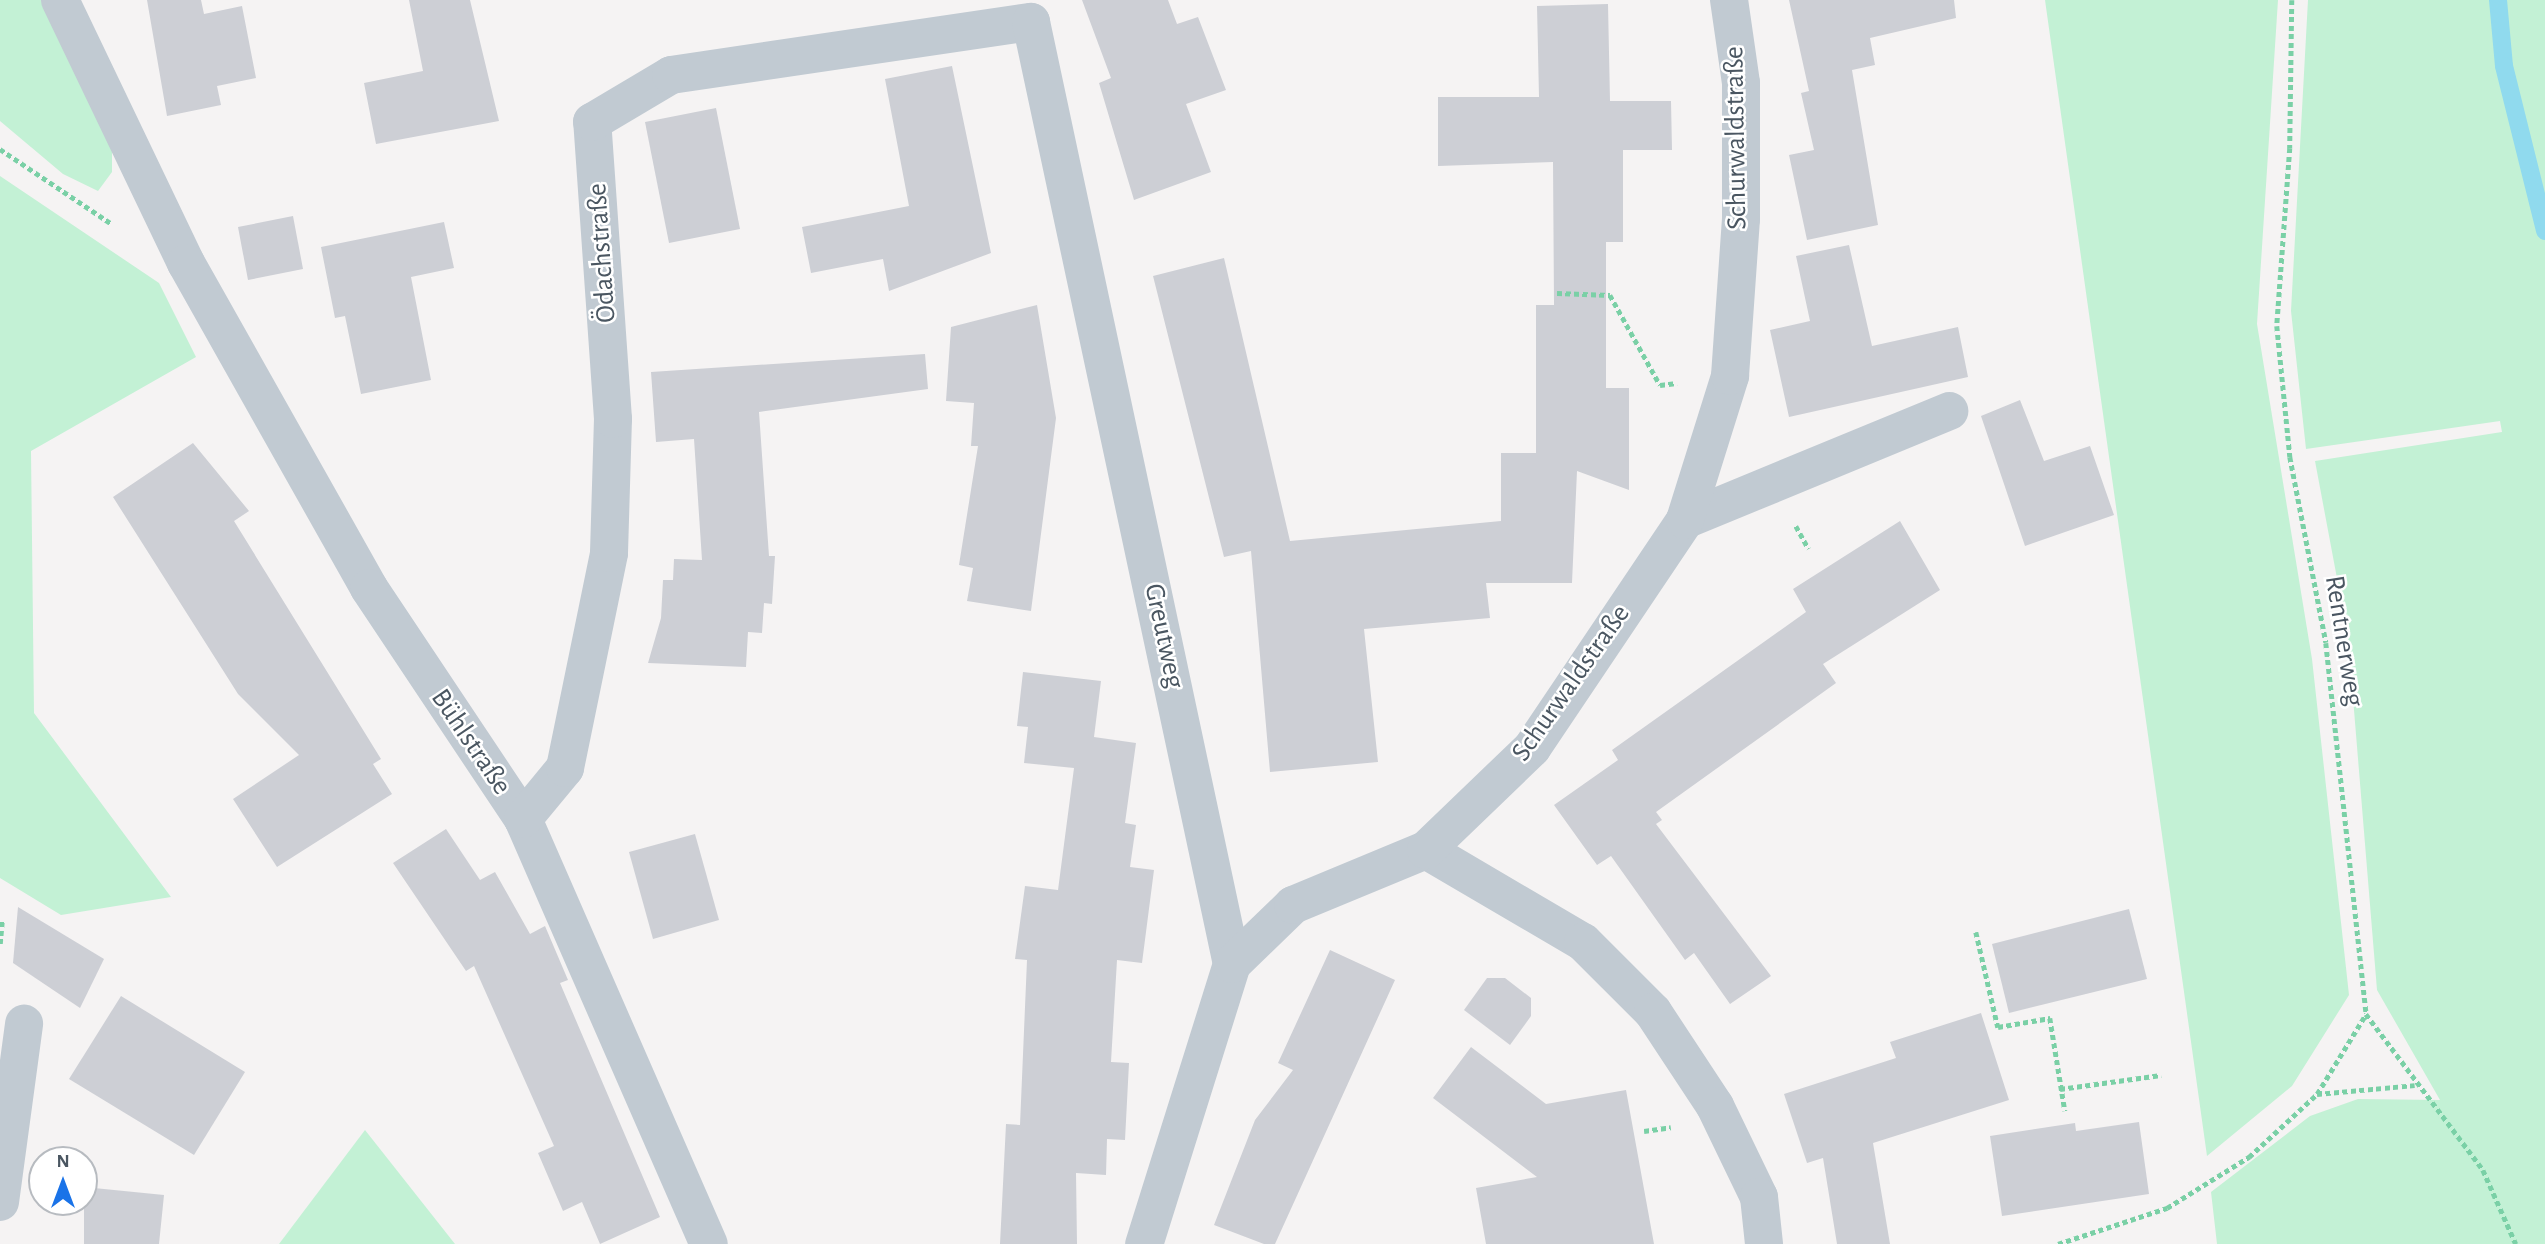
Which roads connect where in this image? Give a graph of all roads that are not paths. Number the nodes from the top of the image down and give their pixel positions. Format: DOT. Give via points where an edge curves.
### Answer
graph roads {
  1 [pos="60,0"];
  2 [pos="1729,0"];
  3 [pos="1031,22"];
  4 [pos="1949,411"];
  5 [pos="1685,520"];
  6 [pos="523,819"];
  7 [pos="1426,850"];
  8 [pos="1232,964"];
  9 [pos="24,1024"];
  10 [pos="0,1202"];
  11 [pos="709,1244"];
  12 [pos="1144,1244"];
  13 [pos="1763,1244"];
  1 -- 6 [label="street, Bühlstraße" via="186,263 369,588"];
  2 -- 5 [label="street, Schurwaldstraße" via="1741,83 1741,219 1730,376"];
  3 -- 6 [label="street, Ödachstraße" via="671,75 592,122 613,419 609,553 565,768"];
  3 -- 8 [label="street, Greutweg"];
  4 -- 5 [label="street"];
  5 -- 7 [label="street, Schurwaldstraße" via="1532,748"];
  6 -- 11 [label="street, Bühlstraße"];
  7 -- 8 [label="street, Schurwaldstraße" via="1293,905"];
  7 -- 13 [label="street" via="1583,942 1653,1012 1715,1106 1754,1186"];
  8 -- 12 [label="street, Greutweg"];
  9 -- 10 [label="street"];
}
